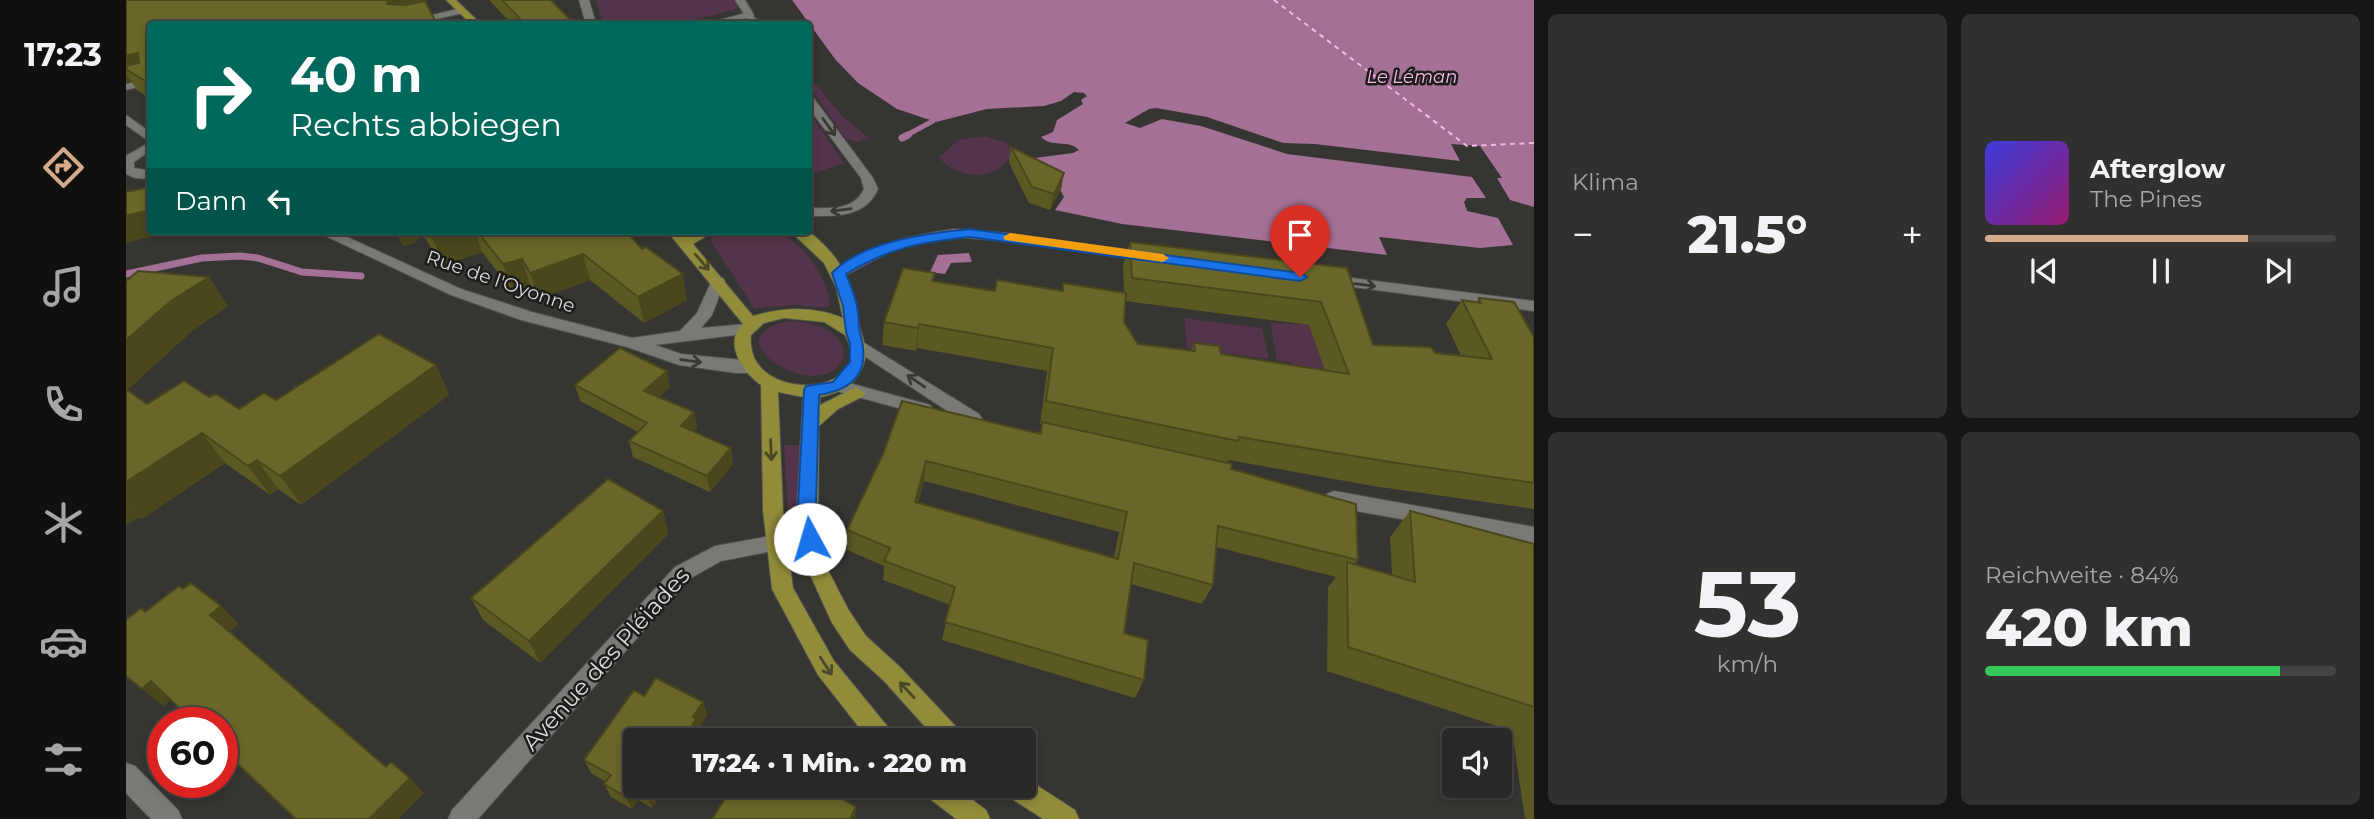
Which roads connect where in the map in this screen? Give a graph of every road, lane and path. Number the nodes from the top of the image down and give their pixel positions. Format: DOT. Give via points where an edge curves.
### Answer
graph roads {
  1 [pos="452,0"];
  2 [pos="584,0"];
  3 [pos="740,0"];
  4 [pos="461,11"];
  5 [pos="749,15"];
  6 [pos="415,21"];
  7 [pos="473,21"];
  8 [pos="590,21"];
  9 [pos="723,21"];
  10 [pos="753,21"];
  11 [pos="147,82"];
  12 [pos="126,87"];
  13 [pos="812,103"];
  14 [pos="126,119"];
  15 [pos="147,136"];
  16 [pos="147,148"];
  17 [pos="127,161"];
  18 [pos="147,175"];
  19 [pos="147,176"];
  20 [pos="126,182"];
  21 [pos="812,212"];
  22 [pos="331,235"];
  23 [pos="802,235"];
  24 [pos="679,237"];
  25 [pos="1167,259"];
  26 [pos="839,273"];
  27 [pos="1314,278"];
  28 [pos="718,281"];
  29 [pos="1534,306"];
  30 [pos="749,326"];
  31 [pos="684,336"];
  32 [pos="855,338"];
  33 [pos="632,343"];
  34 [pos="752,367"];
  35 [pos="769,382"];
  36 [pos="838,386"];
  37 [pos="812,390"];
  38 [pos="856,393"];
  39 [pos="973,419"];
  40 [pos="811,423"];
  41 [pos="997,425"];
  42 [pos="1310,494"];
  43 [pos="1534,535"];
  44 [pos="776,543"];
  45 [pos="874,728"];
  46 [pos="942,728"];
  47 [pos="126,775"];
  48 [pos="950,798"];
  49 [pos="1034,798"];
  50 [pos="169,819"];
  51 [pos="461,819"];
  52 [pos="977,819"];
  53 [pos="1066,819"];
  1 -- 4 [label="main road"];
  2 -- 8 [label="street"];
  3 -- 5 [label="street"];
  4 -- 6 [label="street"];
  4 -- 7 [label="main road"];
  5 -- 9 [label="street"];
  5 -- 10 [label="street"];
  11 -- 12 [label="street"];
  13 -- 21 [label="street, one-way" via="872,190 859,206"];
  14 -- 15 [label="street"];
  16 -- 17 [label="street"];
  17 -- 18 [label="street" via="130,172"];
  19 -- 20 [label="street"];
  22 -- 33 [label="street, Rue de l'Oyonne" via="456,292"];
  23 -- 26 [label="main road" via="822,250"];
  24 -- 28 [label="main road, one-way"];
  25 -- 26 [label="street" via="954,233 884,249"];
  26 -- 32 [label="main road"];
  27 -- 29 [label="street, one-way"];
  28 -- 30 [label="main road"];
  28 -- 31 [label="street" via="704,315"];
  30 -- 31 [label="street, Rue de l'Oyonne"];
  30 -- 32 [label="main road" via="769,316 801,313 832,320"];
  30 -- 34 [label="main road" via="741,341"];
  31 -- 33 [label="street, Rue de l'Oyonne"];
  32 -- 36 [label="main road" via="857,362"];
  39 -- 32 [label="street, one-way"];
  33 -- 34 [label="street, Rue de l'Oyonne, one-way" via="679,359"];
  34 -- 35 [label="main road"];
  35 -- 37 [label="main road"];
  35 -- 44 [label="main road, one-way"];
  36 -- 37 [label="main road"];
  36 -- 38 [label="street"];
  37 -- 40 [label="main road"];
  38 -- 39 [label="street"];
  38 -- 40 [label="main road"];
  39 -- 41 [label="street"];
  46 -- 40 [label="main road, one-way" via="858,643 818,570 808,526"];
  42 -- 43 [label="street"];
  44 -- 45 [label="main road, one-way" via="783,589 810,640 826,668"];
  44 -- 51 [label="street, Avenue des Pléiades" via="725,550 700,559 682,573"];
  47 -- 50 [label="street"];
  48 -- 52 [label="main road"];
  49 -- 53 [label="main road"];
}
